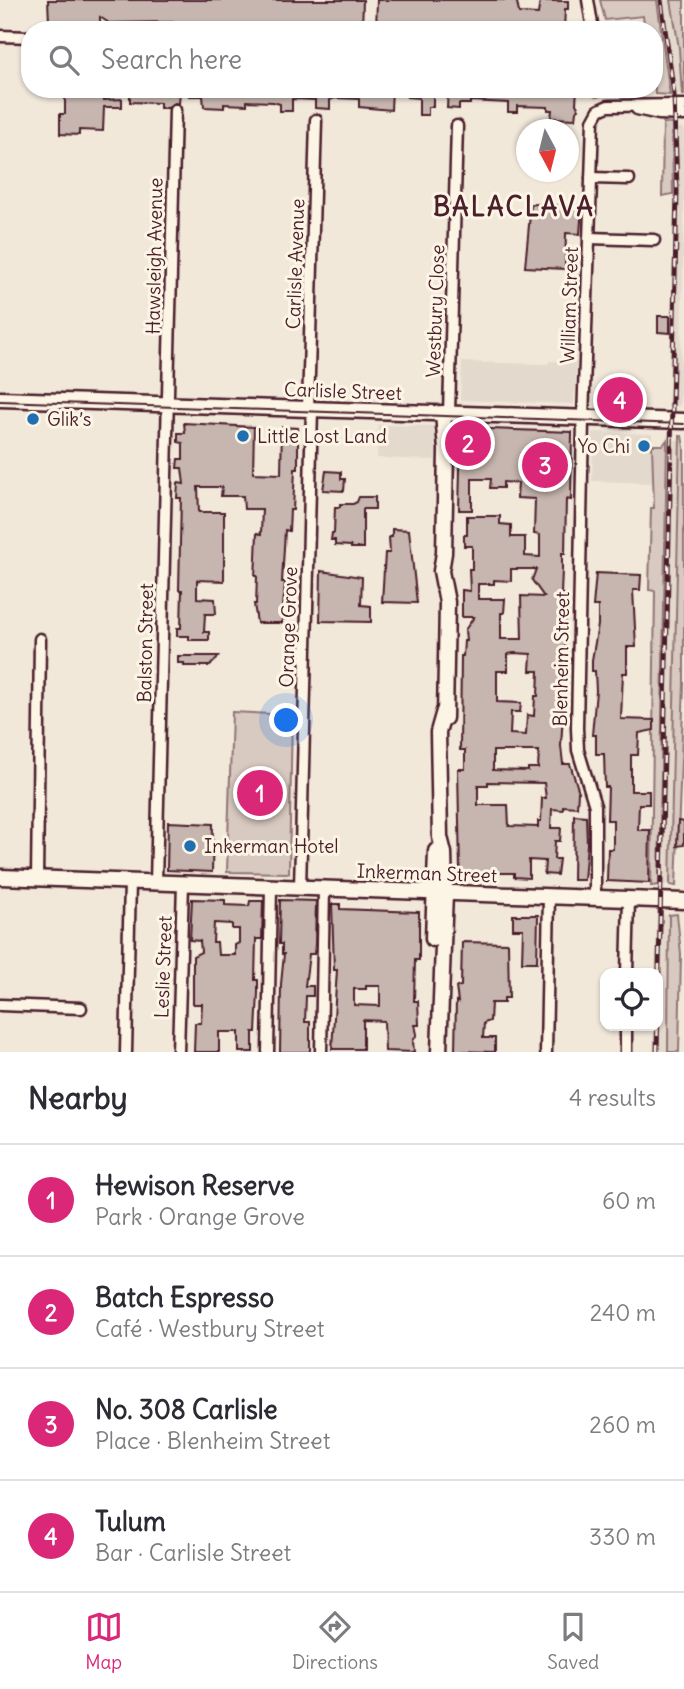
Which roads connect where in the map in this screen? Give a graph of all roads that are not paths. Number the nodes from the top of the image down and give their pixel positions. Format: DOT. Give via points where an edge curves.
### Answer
graph roads {
  1 [pos="588,0"];
  2 [pos="592,21"];
  3 [pos="0,36"];
  4 [pos="21,37"];
  5 [pos="684,105"];
  6 [pos="626,106"];
  7 [pos="175,110"];
  8 [pos="684,115"];
  9 [pos="316,120"];
  10 [pos="457,126"];
  11 [pos="591,177"];
  12 [pos="629,179"];
  13 [pos="589,238"];
  14 [pos="654,240"];
  15 [pos="0,399"];
  16 [pos="168,404"];
  17 [pos="310,409"];
  18 [pos="448,413"];
  19 [pos="583,418"];
  20 [pos="684,421"];
  21 [pos="40,639"];
  22 [pos="0,877"];
  23 [pos="37,879"];
  24 [pos="130,882"];
  25 [pos="156,883"];
  26 [pos="183,884"];
  27 [pos="271,887"];
  28 [pos="300,888"];
  29 [pos="324,889"];
  30 [pos="439,892"];
  31 [pos="549,896"];
  32 [pos="595,898"];
  33 [pos="629,899"];
  34 [pos="684,901"];
  35 [pos="627,968"];
  36 [pos="0,1005"];
  37 [pos="81,1009"];
  38 [pos="626,1031"];
  39 [pos="126,1052"];
  40 [pos="178,1052"];
  41 [pos="268,1052"];
  42 [pos="321,1052"];
  43 [pos="431,1052"];
  44 [pos="439,1052"];
  45 [pos="546,1052"];
  46 [pos="626,1052"];
  1 -- 2 [label="street"];
  3 -- 4 [label="street"];
  5 -- 6 [label="street"];
  6 -- 8 [label="street"];
  6 -- 11 [label="street, William Street" via="599,110 593,121"];
  7 -- 16 [label="street, Hawsleigh Avenue"];
  9 -- 17 [label="street, Carlisle Avenue"];
  10 -- 18 [label="street, Westbury Close"];
  11 -- 12 [label="street"];
  11 -- 13 [label="street, William Street"];
  13 -- 14 [label="street"];
  13 -- 19 [label="street, William Street"];
  15 -- 16 [label="street, Carlisle Street"];
  16 -- 17 [label="street, Carlisle Street"];
  16 -- 25 [label="street, Balston Street"];
  17 -- 18 [label="street, Carlisle Street"];
  17 -- 28 [label="street, Orange Grove"];
  18 -- 19 [label="street, Carlisle Street"];
  18 -- 30 [label="street" via="441,572 447,602 446,724 440,750 440,837 435,852"];
  19 -- 20 [label="street, Carlisle Street"];
  19 -- 32 [label="street, Blenheim Street" via="577,736 595,806"];
  21 -- 23 [label="street"];
  22 -- 23 [label="street, Inkerman Street"];
  23 -- 24 [label="street, Inkerman Street"];
  24 -- 25 [label="street, Inkerman Street"];
  24 -- 39 [label="street"];
  25 -- 26 [label="street, Inkerman Street"];
  26 -- 27 [label="street, Inkerman Street"];
  26 -- 40 [label="street, Leslie Street"];
  27 -- 28 [label="street, Inkerman Street"];
  27 -- 41 [label="street"];
  28 -- 29 [label="street, Inkerman Street"];
  29 -- 30 [label="street, Inkerman Street"];
  29 -- 42 [label="street"];
  30 -- 31 [label="street, Inkerman Street"];
  30 -- 43 [label="street"];
  30 -- 44 [label="street"];
  31 -- 32 [label="street, Inkerman Street"];
  31 -- 45 [label="street"];
  32 -- 33 [label="street, Inkerman Street"];
  33 -- 34 [label="street, Inkerman Street"];
  33 -- 35 [label="street"];
  36 -- 37 [label="street"];
  38 -- 46 [label="street"];
}
